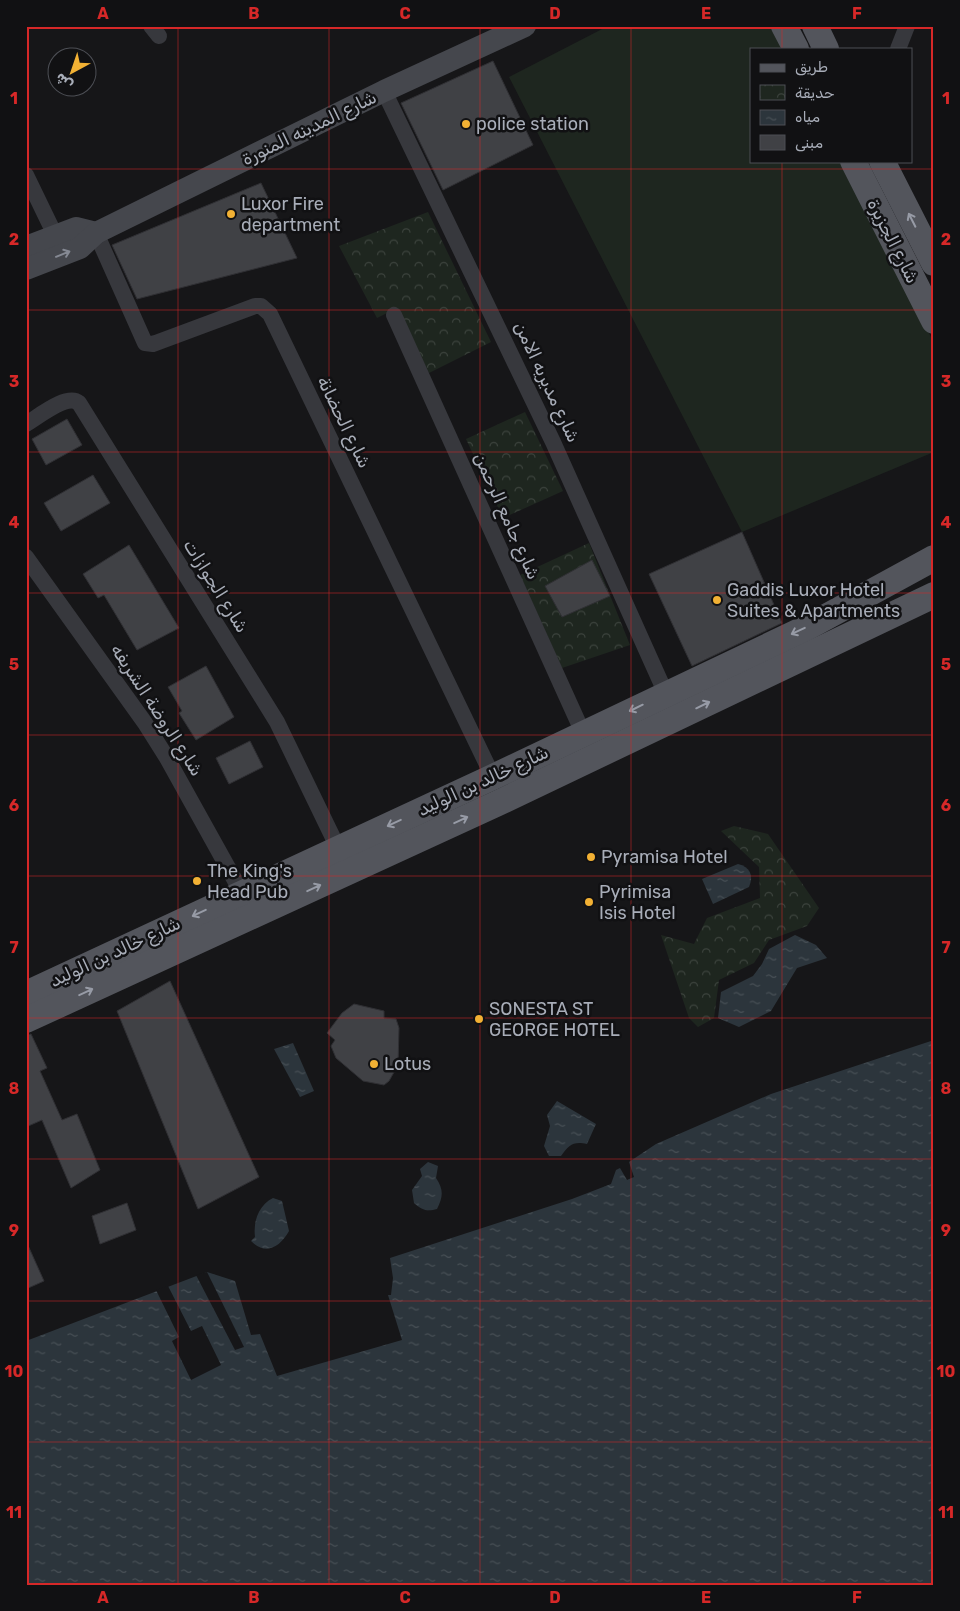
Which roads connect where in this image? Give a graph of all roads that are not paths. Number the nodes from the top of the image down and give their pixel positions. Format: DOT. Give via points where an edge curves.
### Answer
graph roads {
  1 [pos="525,26"];
  2 [pos="784,26"];
  3 [pos="815,26"];
  4 [pos="907,26"];
  5 [pos="795,48"];
  6 [pos="826,48"];
  7 [pos="898,48"];
  8 [pos="384,91"];
  9 [pos="854,162"];
  10 [pos="883,162"];
  11 [pos="26,175"];
  12 [pos="96,233"];
  13 [pos="55,235"];
  14 [pos="26,247"];
  15 [pos="931,250"];
  16 [pos="26,269"];
  17 [pos="394,315"];
  18 [pos="934,321"];
  19 [pos="26,424"];
  20 [pos="26,557"];
  21 [pos="934,558"];
  22 [pos="934,595"];
  23 [pos="666,694"];
  24 [pos="583,733"];
  25 [pos="493,777"];
  26 [pos="338,848"];
  27 [pos="242,893"];
  28 [pos="39,997"];
  29 [pos="26,1020"];
  1 -- 8 [label="main road, شارع المدينه المنورة"];
  2 -- 5 [label="main road"];
  3 -- 6 [label="main road"];
  4 -- 7 [label="street"];
  8 -- 12 [label="main road, شارع المدينه المنورة"];
  8 -- 23 [label="street, شارع مديريه الامن" via="540,416"];
  9 -- 18 [label="main road, شارع الجزيرة"];
  15 -- 10 [label="main road, شارع الجزيرة, one-way"];
  11 -- 13 [label="street"];
  12 -- 13 [label="main road" via="76,228"];
  16 -- 12 [label="main road, شارع المدينه المنورة, one-way" via="80,248"];
  12 -- 25 [label="street, شارع الحضانة" via="145,343 153,344 255,306 270,314"];
  13 -- 14 [label="main road"];
  17 -- 24 [label="street, شارع جامع الرحمن"];
  19 -- 26 [label="street, شارع الجوازات" via="66,400 79,403 277,722"];
  20 -- 27 [label="street, شارع الروضة الشريفه" via="145,723"];
  21 -- 23 [label="main road, شارع خالد بن الوليد, one-way" via="850,606"];
  28 -- 22 [label="main road, شارع خالد بن الوليد, one-way" via="496,804"];
  23 -- 24 [label="main road, شارع خالد بن الوليد, one-way"];
  24 -- 25 [label="main road, شارع خالد بن الوليد"];
  25 -- 26 [label="main road, شارع خالد بن الوليد, one-way"];
  26 -- 27 [label="main road, شارع خالد بن الوليد"];
  27 -- 28 [label="main road, شارع خالد بن الوليد, one-way"];
  28 -- 29 [label="main road, شارع خالد بن الوليد"];
}
